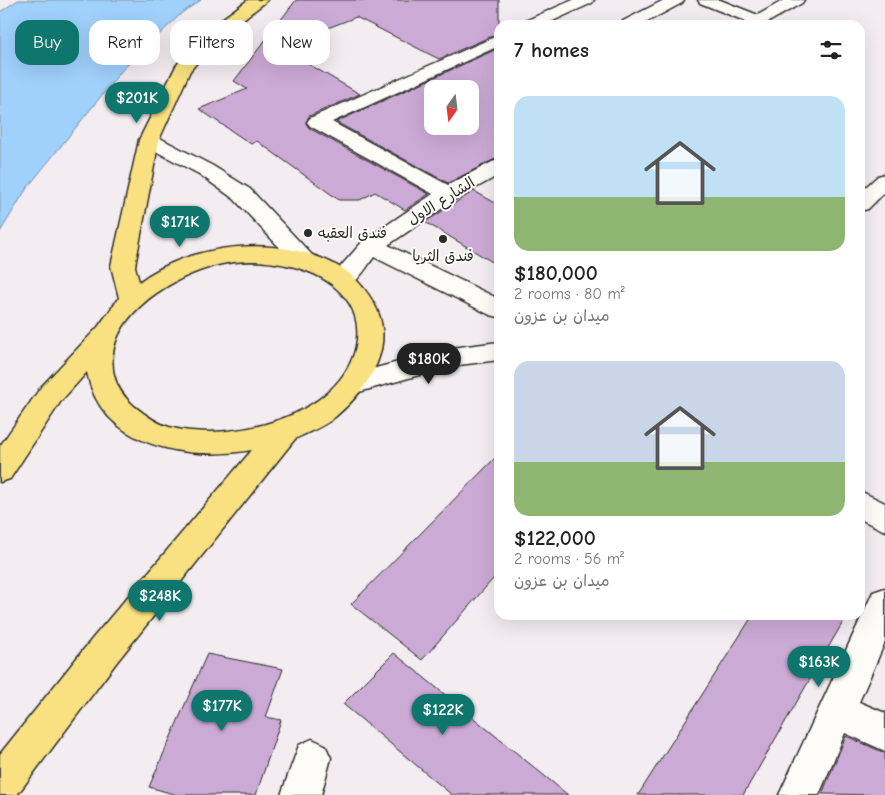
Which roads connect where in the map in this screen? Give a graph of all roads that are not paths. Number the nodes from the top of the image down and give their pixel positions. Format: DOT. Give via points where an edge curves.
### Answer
graph roads {
  1 [pos="260,0"];
  2 [pos="586,0"];
  3 [pos="676,0"];
  4 [pos="706,0"];
  5 [pos="796,0"];
  6 [pos="542,20"];
  7 [pos="638,20"];
  8 [pos="749,20"];
  9 [pos="760,20"];
  10 [pos="494,42"];
  11 [pos="149,140"];
  12 [pos="494,169"];
  13 [pos="885,180"];
  14 [pos="448,194"];
  15 [pos="865,199"];
  16 [pos="371,246"];
  17 [pos="304,260"];
  18 [pos="343,280"];
  19 [pos="132,300"];
  20 [pos="494,307"];
  21 [pos="108,331"];
  22 [pos="494,352"];
  23 [pos="352,384"];
  24 [pos="284,431"];
  25 [pos="0,470"];
  26 [pos="865,507"];
  27 [pos="885,518"];
  28 [pos="885,603"];
  29 [pos="836,711"];
  30 [pos="885,732"];
  31 [pos="312,758"];
  32 [pos="0,785"];
  33 [pos="301,795"];
  34 [pos="800,795"];
  1 -- 11 [label="main road" via="210,36 182,70"];
  2 -- 6 [label="street"];
  3 -- 7 [label="street"];
  4 -- 8 [label="street"];
  5 -- 9 [label="street"];
  10 -- 14 [label="street" via="317,122"];
  11 -- 17 [label="street" via="206,170 242,194"];
  11 -- 19 [label="main road" via="123,266"];
  12 -- 14 [label="street, الشارع الاول"];
  13 -- 15 [label="street"];
  14 -- 16 [label="street, الشارع الاول"];
  16 -- 18 [label="street, الشارع الاول"];
  16 -- 20 [label="street"];
  17 -- 18 [label="main road"];
  17 -- 19 [label="main road" via="269,254 232,256 195,264 161,279"];
  18 -- 23 [label="main road" via="364,303 371,322 372,342 365,363"];
  19 -- 21 [label="main road"];
  21 -- 24 [label="main road" via="100,356 102,382 115,405 137,424 168,438 205,444 246,441"];
  21 -- 25 [label="main road" via="51,394"];
  22 -- 23 [label="street" via="451,357"];
  23 -- 24 [label="main road" via="324,411"];
  24 -- 32 [label="main road" via="104,651"];
  26 -- 27 [label="street"];
  28 -- 29 [label="street"];
  29 -- 30 [label="street"];
  29 -- 34 [label="street"];
  31 -- 33 [label="street"];
}
